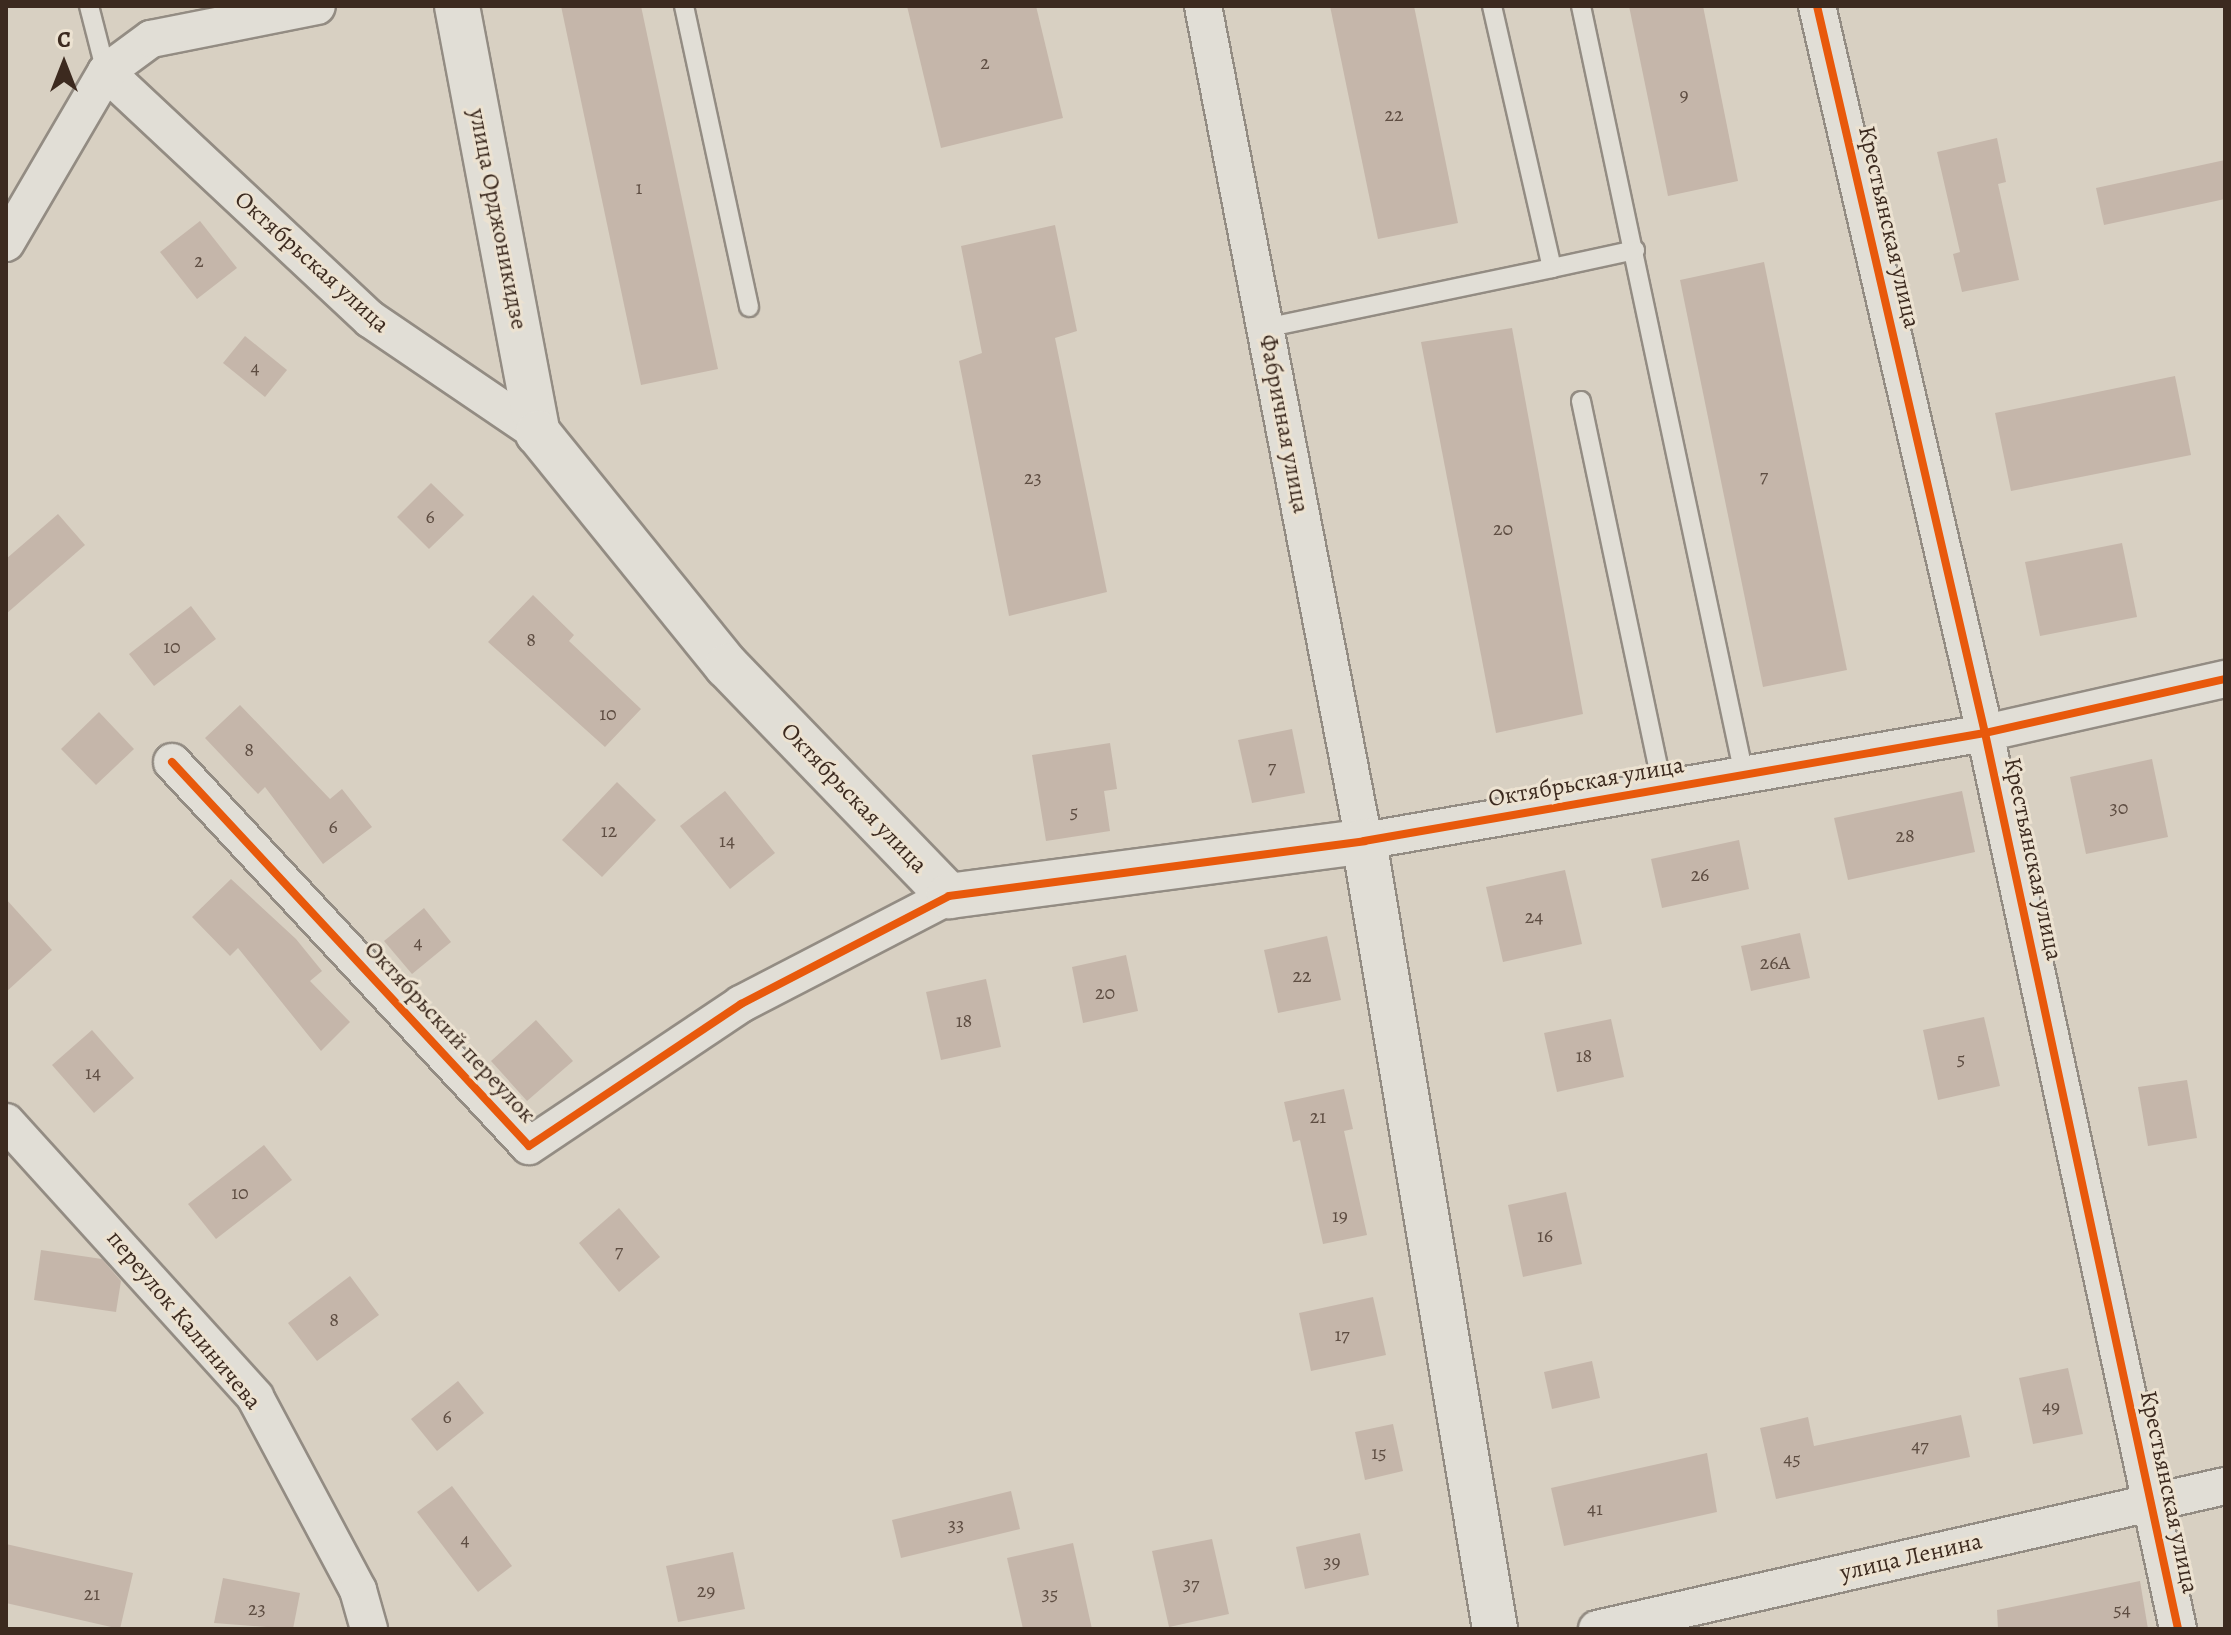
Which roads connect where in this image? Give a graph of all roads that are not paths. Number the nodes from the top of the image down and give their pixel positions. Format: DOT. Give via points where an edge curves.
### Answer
graph roads {
  1 [pos="89,6"];
  2 [pos="317,6"];
  3 [pos="457,6"];
  4 [pos="684,6"];
  5 [pos="1203,6"];
  6 [pos="1492,6"];
  7 [pos="1581,6"];
  8 [pos="1817,6"];
  9 [pos="106,72"];
  10 [pos="6,243"];
  11 [pos="1635,250"];
  12 [pos="1552,268"];
  13 [pos="749,307"];
  14 [pos="1265,328"];
  15 [pos="1581,401"];
  16 [pos="538,433"];
  17 [pos="2225,679"];
  18 [pos="1985,733"];
  19 [pos="172,762"];
  20 [pos="1744,775"];
  21 [pos="1663,789"];
  22 [pos="1364,841"];
  23 [pos="949,896"];
  24 [pos="6,1122"];
  25 [pos="2225,1486"];
  26 [pos="2150,1501"];
  27 [pos="369,1629"];
  28 [pos="1495,1629"];
  29 [pos="1597,1629"];
  30 [pos="2178,1629"];
  1 -- 9 [label="lane"];
  2 -- 9 [label="street" via="151,39"];
  3 -- 16 [label="street, улица Орджоникидзе"];
  4 -- 13 [label="lane"];
  5 -- 14 [label="street, Фабричная улица"];
  6 -- 12 [label="lane"];
  7 -- 11 [label="lane"];
  8 -- 18 [label="street, Крестьянская улица"];
  9 -- 10 [label="street"];
  9 -- 16 [label="street, Октябрьская улица" via="370,319"];
  11 -- 12 [label="lane"];
  11 -- 20 [label="lane"];
  12 -- 14 [label="lane"];
  14 -- 22 [label="street, Фабричная улица"];
  15 -- 21 [label="lane"];
  16 -- 23 [label="street, Октябрьская улица" via="727,666"];
  17 -- 18 [label="street, Октябрьская улица"];
  18 -- 20 [label="street, Октябрьская улица"];
  18 -- 26 [label="street, Крестьянская улица"];
  19 -- 23 [label="street, Октябрьский переулок" via="529,1146 741,1004"];
  20 -- 21 [label="street, Октябрьская улица"];
  21 -- 22 [label="street, Октябрьская улица"];
  22 -- 23 [label="street, Октябрьская улица"];
  22 -- 28 [label="street"];
  24 -- 27 [label="street, переулок Калиничева" via="255,1397 358,1590"];
  25 -- 26 [label="street, улица Ленина"];
  26 -- 29 [label="street, улица Ленина"];
  26 -- 30 [label="street, Крестьянская улица"];
}
